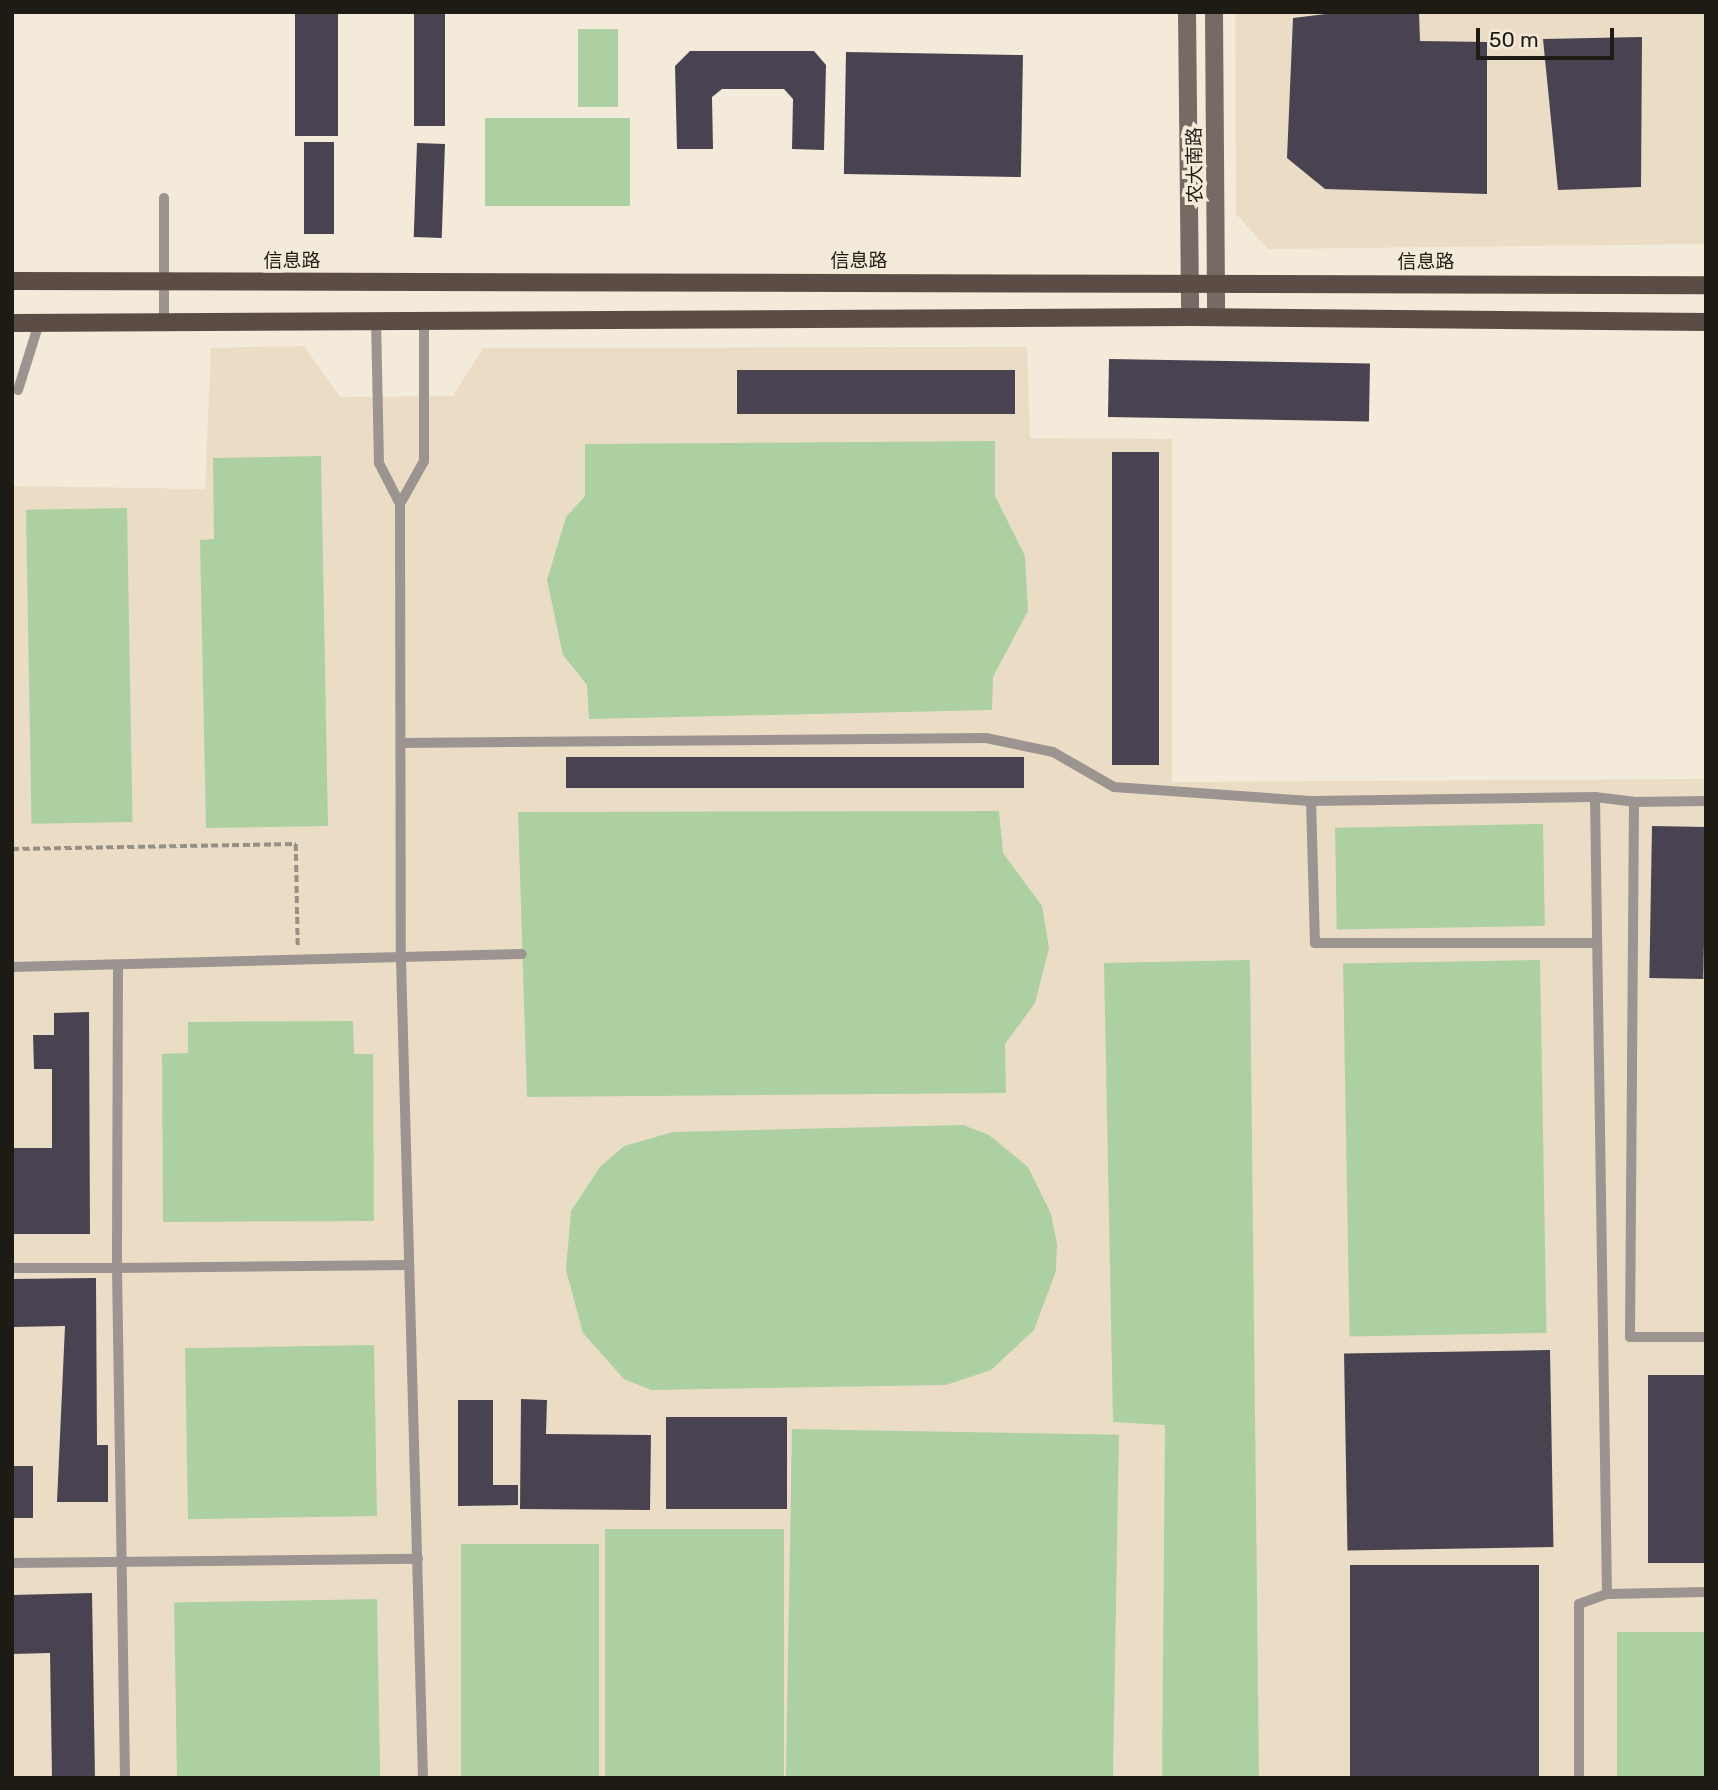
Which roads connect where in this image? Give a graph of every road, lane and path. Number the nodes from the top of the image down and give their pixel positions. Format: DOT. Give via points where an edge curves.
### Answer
graph roads {
  1 [pos="1186,12"];
  2 [pos="1214,12"];
  3 [pos="164,198"];
  4 [pos="12,281"];
  5 [pos="164,282"];
  6 [pos="1190,282"];
  7 [pos="1217,282"];
  8 [pos="1706,285"];
  9 [pos="1190,317"];
  10 [pos="1216,317"];
  11 [pos="376,320"];
  12 [pos="425,320"];
  13 [pos="164,321"];
  14 [pos="1706,322"];
  15 [pos="12,323"];
  16 [pos="40,323"];
  17 [pos="18,390"];
  18 [pos="400,504"];
  19 [pos="401,743"];
  20 [pos="1595,797"];
  21 [pos="1311,801"];
  22 [pos="1706,801"];
  23 [pos="1634,802"];
  24 [pos="12,849"];
  25 [pos="1596,943"];
  26 [pos="522,954"];
  27 [pos="401,960"];
  28 [pos="299,962"];
  29 [pos="118,965"];
  30 [pos="12,967"];
  31 [pos="410,1265"];
  32 [pos="12,1268"];
  33 [pos="117,1268"];
  34 [pos="1706,1337"];
  35 [pos="418,1559"];
  36 [pos="12,1563"];
  37 [pos="118,1563"];
  38 [pos="1706,1592"];
  39 [pos="1606,1594"];
  40 [pos="125,1778"];
  41 [pos="423,1778"];
  42 [pos="1579,1778"];
  1 -- 6 [label="main road, 农大南路"];
  2 -- 7 [label="main road, 农大南路"];
  3 -- 5 [label="lane"];
  4 -- 5 [label="main road, 信息路"];
  5 -- 6 [label="main road, 信息路"];
  5 -- 13 [label="lane"];
  6 -- 7 [label="main road, 信息路"];
  6 -- 9 [label="main road, 农大南路"];
  7 -- 8 [label="main road, 信息路"];
  7 -- 10 [label="main road, 农大南路"];
  9 -- 10 [label="main road"];
  9 -- 12 [label="main road"];
  10 -- 14 [label="main road"];
  11 -- 12 [label="main road"];
  11 -- 13 [label="main road"];
  11 -- 18 [label="lane" via="379,463"];
  12 -- 18 [label="lane" via="424,461"];
  13 -- 16 [label="main road"];
  15 -- 16 [label="main road"];
  16 -- 17 [label="lane"];
  18 -- 19 [label="lane"];
  19 -- 21 [label="lane" via="986,738 1053,752 1114,787"];
  19 -- 27 [label="lane"];
  20 -- 21 [label="lane"];
  20 -- 23 [label="lane"];
  20 -- 25 [label="lane"];
  21 -- 25 [label="lane" via="1315,943"];
  22 -- 23 [label="lane"];
  23 -- 34 [label="lane" via="1630,1337"];
  24 -- 28 [label="path" via="296,844"];
  25 -- 39 [label="lane"];
  26 -- 27 [label="lane"];
  27 -- 28 [label="lane"];
  27 -- 31 [label="lane"];
  28 -- 29 [label="lane"];
  29 -- 30 [label="lane"];
  29 -- 33 [label="lane"];
  31 -- 33 [label="lane"];
  31 -- 35 [label="lane"];
  32 -- 33 [label="lane"];
  33 -- 37 [label="lane"];
  35 -- 37 [label="lane"];
  35 -- 41 [label="lane"];
  36 -- 37 [label="lane"];
  37 -- 40 [label="lane"];
  38 -- 39 [label="lane"];
  39 -- 42 [label="lane" via="1579,1604"];
}
